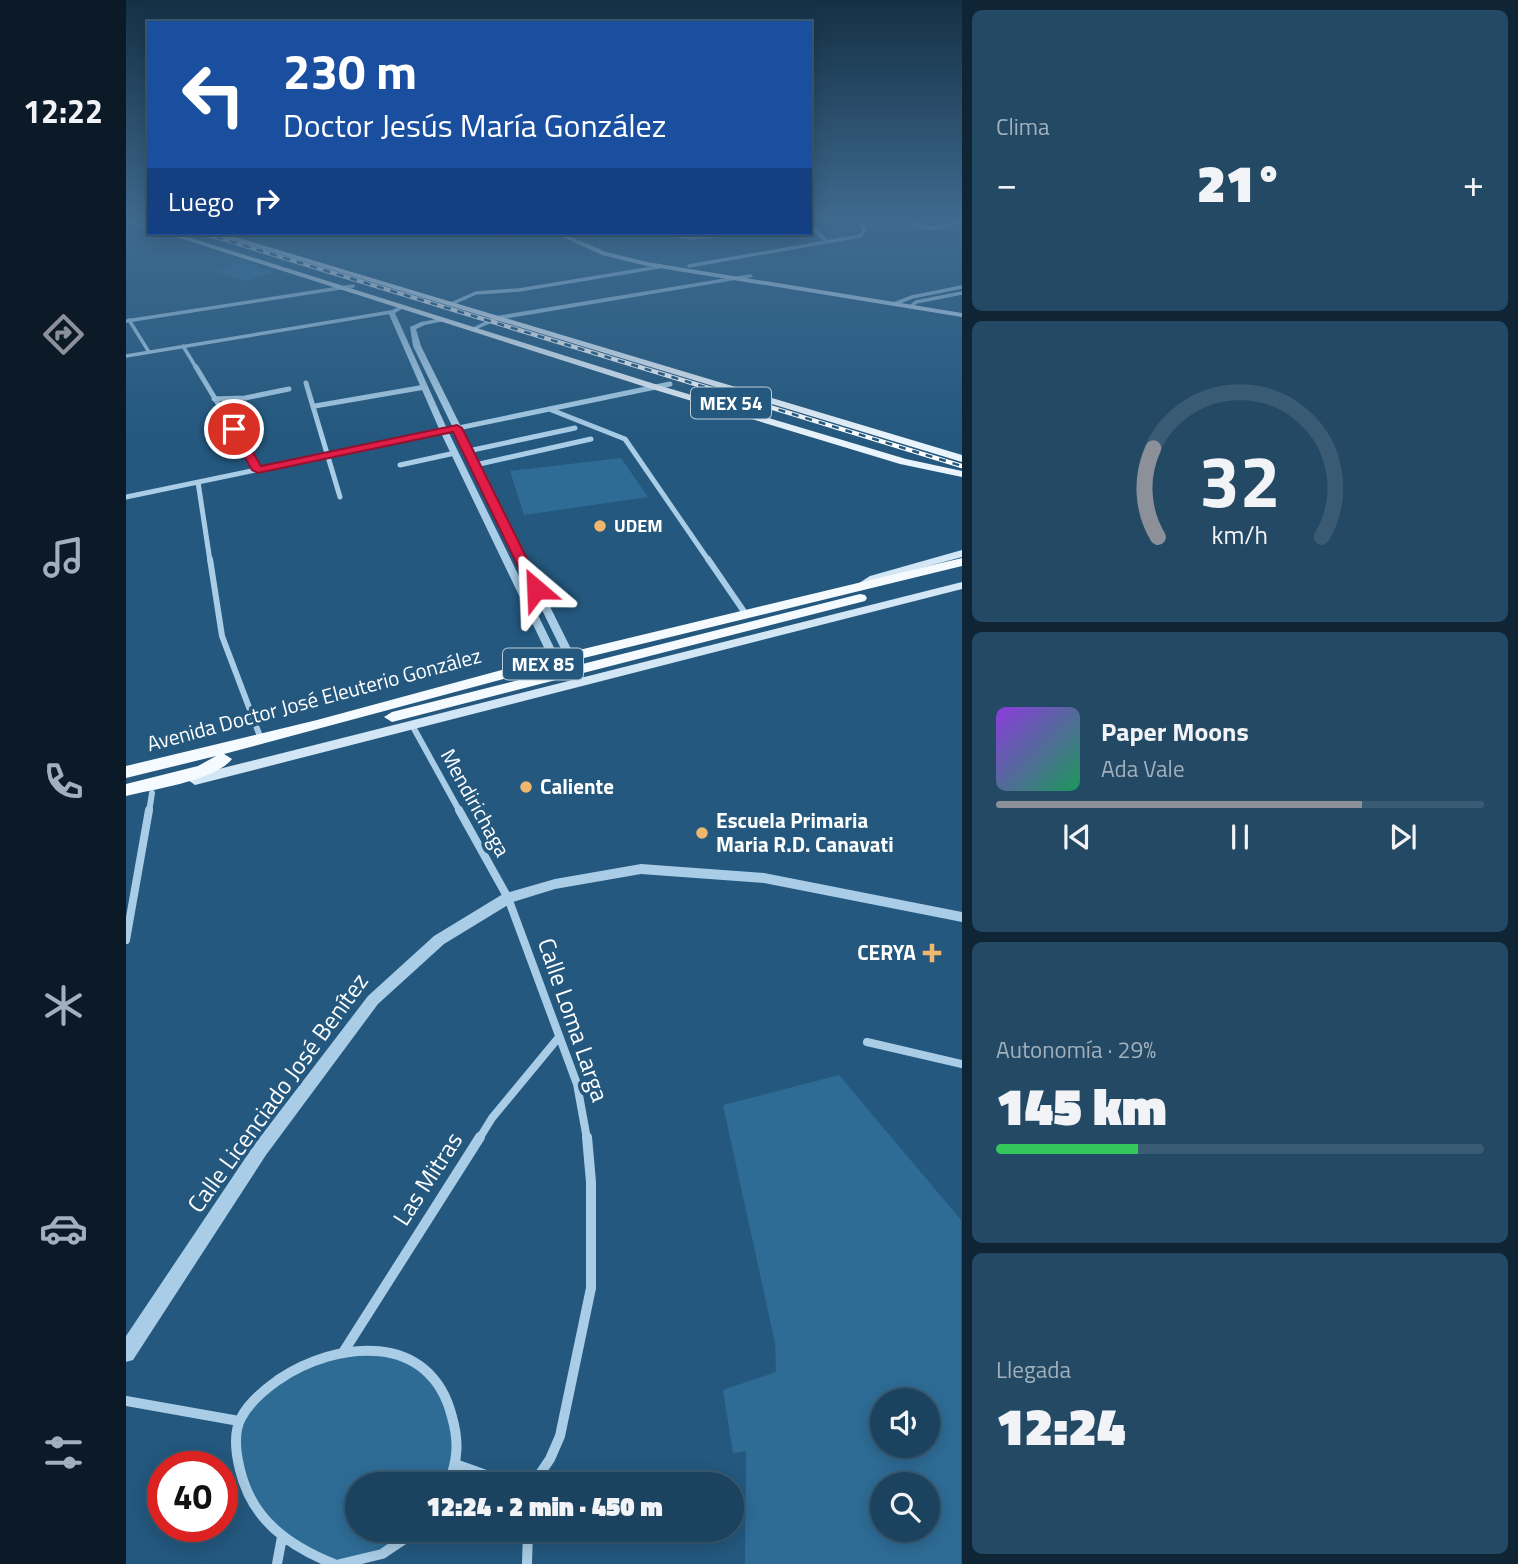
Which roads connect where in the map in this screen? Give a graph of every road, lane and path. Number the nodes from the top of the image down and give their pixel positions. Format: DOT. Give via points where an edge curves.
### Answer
graph roads {
  1 [pos="298,294"];
  2 [pos="353,294"];
  3 [pos="379,294"];
  4 [pos="418,294"];
  5 [pos="474,294"];
  6 [pos="651,294"];
  7 [pos="669,294"];
  8 [pos="845,294"];
  9 [pos="852,294"];
  10 [pos="931,294"];
  11 [pos="957,294"];
  12 [pos="897,302"];
  13 [pos="451,304"];
  14 [pos="913,305"];
  15 [pos="394,308"];
  16 [pos="961,309"];
  17 [pos="961,315"];
  18 [pos="546,317"];
  19 [pos="442,320"];
  20 [pos="128,321"];
  21 [pos="512,323"];
  22 [pos="485,326"];
  23 [pos="412,328"];
  24 [pos="401,329"];
  25 [pos="543,332"];
  26 [pos="183,346"];
  27 [pos="412,346"];
  28 [pos="149,352"];
  29 [pos="126,356"];
  30 [pos="425,375"];
  31 [pos="306,383"];
  32 [pos="670,384"];
  33 [pos="425,387"];
  34 [pos="655,387"];
  35 [pos="289,389"];
  36 [pos="214,399"];
  37 [pos="315,406"];
  38 [pos="549,409"];
  39 [pos="457,428"];
  40 [pos="575,428"];
  41 [pos="444,431"];
  42 [pos="591,439"];
  43 [pos="861,448"];
  44 [pos="468,451"];
  45 [pos="455,453"];
  46 [pos="327,454"];
  47 [pos="961,459"];
  48 [pos="400,465"];
  49 [pos="475,465"];
  50 [pos="924,465"];
  51 [pos="258,470"];
  52 [pos="961,474"];
  53 [pos="198,482"];
  54 [pos="961,483"];
  55 [pos="126,497"];
  56 [pos="340,497"];
  57 [pos="516,550"];
  58 [pos="505,552"];
  59 [pos="961,552"];
  60 [pos="961,562"];
  61 [pos="961,572"];
  62 [pos="862,585"];
  63 [pos="961,585"];
  64 [pos="745,613"];
  65 [pos="563,659"];
  66 [pos="412,725"];
  67 [pos="261,739"];
  68 [pos="223,759"];
  69 [pos="126,772"];
  70 [pos="195,780"];
  71 [pos="126,783"];
  72 [pos="152,793"];
  73 [pos="126,795"];
  74 [pos="508,898"];
  75 [pos="129,905"];
  76 [pos="961,917"];
  77 [pos="126,940"];
  78 [pos="559,1037"];
  79 [pos="867,1042"];
  80 [pos="961,1064"];
  81 [pos="344,1351"];
  82 [pos="126,1353"];
  83 [pos="126,1401"];
  84 [pos="239,1421"];
  85 [pos="458,1465"];
  86 [pos="454,1472"];
  87 [pos="478,1472"];
  88 [pos="541,1472"];
  89 [pos="282,1536"];
  90 [pos="405,1542"];
  91 [pos="528,1542"];
  92 [pos="276,1564"];
  93 [pos="334,1564"];
  94 [pos="340,1564"];
  95 [pos="527,1564"];
  1 -- 20 [label="street"];
  2 -- 15 [label="main road, MEX 54"];
  3 -- 22 [label="main road, MEX 54"];
  4 -- 13 [label="main road, MEX 54"];
  5 -- 13 [label="street"];
  6 -- 22 [label="street"];
  7 -- 18 [label="street"];
  8 -- 12 [label="main road"];
  9 -- 12 [label="main road"];
  10 -- 12 [label="street"];
  11 -- 14 [label="street"];
  12 -- 14 [label="main road"];
  13 -- 22 [label="main road, MEX 54"];
  14 -- 16 [label="main road"];
  14 -- 17 [label="main road"];
  15 -- 19 [label="main road, MEX 54"];
  15 -- 22 [label="main road" via="402,305"];
  15 -- 24 [label="street"];
  15 -- 26 [label="street"];
  18 -- 21 [label="street"];
  18 -- 25 [label="main road" via="539,323"];
  19 -- 22 [label="main road, MEX 54"];
  19 -- 23 [label="street"];
  20 -- 28 [label="street"];
  21 -- 22 [label="main road, MEX 54"];
  21 -- 22 [label="main road"];
  21 -- 25 [label="main road, MEX 54"];
  22 -- 32 [label="main road, MEX 54"];
  22 -- 34 [label="main road, MEX 54"];
  23 -- 24 [label="street"];
  23 -- 27 [label="street"];
  24 -- 27 [label="street"];
  25 -- 47 [label="main road, MEX 54"];
  26 -- 28 [label="street"];
  26 -- 36 [label="street"];
  27 -- 30 [label="street"];
  28 -- 29 [label="street"];
  30 -- 33 [label="street"];
  30 -- 39 [label="street"];
  31 -- 37 [label="street"];
  32 -- 34 [label="street"];
  32 -- 50 [label="main road, MEX 54"];
  33 -- 37 [label="street"];
  33 -- 41 [label="street"];
  34 -- 38 [label="street"];
  34 -- 43 [label="main road, MEX 54"];
  35 -- 36 [label="street"];
  36 -- 51 [label="street"];
  37 -- 46 [label="street"];
  38 -- 39 [label="street"];
  38 -- 64 [label="street" via="625,439"];
  39 -- 41 [label="street"];
  39 -- 44 [label="street"];
  40 -- 44 [label="street"];
  41 -- 45 [label="street"];
  41 -- 46 [label="street"];
  42 -- 49 [label="street"];
  43 -- 50 [label="main road, MEX 54"];
  43 -- 54 [label="main road"];
  44 -- 49 [label="street"];
  45 -- 48 [label="street"];
  45 -- 58 [label="street"];
  46 -- 51 [label="street"];
  46 -- 56 [label="street"];
  49 -- 57 [label="street"];
  50 -- 52 [label="main road, MEX 54"];
  50 -- 54 [label="main road, MEX 54"];
  51 -- 53 [label="street"];
  53 -- 55 [label="street"];
  53 -- 67 [label="street" via="222,636"];
  57 -- 58 [label="street"];
  57 -- 65 [label="street"];
  58 -- 65 [label="street"];
  59 -- 62 [label="main road"];
  60 -- 62 [label="highway, Avenida Doctor José Eleuterio González / MEX 85"];
  61 -- 68 [label="highway, Avenida Doctor José Eleuterio González / MEX 85"];
  62 -- 64 [label="highway, Avenida Doctor José Eleuterio González / MEX 85"];
  63 -- 66 [label="main road, MEX 85"];
  64 -- 65 [label="highway, Avenida Doctor José Eleuterio González / MEX 85"];
  65 -- 67 [label="highway, Avenida Doctor José Eleuterio González / MEX 85"];
  66 -- 70 [label="main road, MEX 85"];
  66 -- 74 [label="street, Mendirichaga"];
  67 -- 69 [label="highway, Avenida Doctor José Eleuterio González / MEX 85"];
  68 -- 71 [label="highway, Avenida Doctor José Eleuterio González / MEX 85"];
  68 -- 73 [label="highway" via="204,770"];
  70 -- 72 [label="highway"];
  70 -- 73 [label="highway"];
  72 -- 73 [label="highway"];
  72 -- 75 [label="street"];
  74 -- 76 [label="street, Calle Licenciado José Benítez" via="567,881 641,869 764,878"];
  74 -- 78 [label="street, Calle Loma Larga"];
  74 -- 82 [label="street, Calle Licenciado José Benítez" via="439,940 373,1000 260,1150"];
  75 -- 77 [label="street"];
  78 -- 81 [label="street, Las Mitras" via="492,1118"];
  78 -- 88 [label="street, Calle Loma Larga" via="586,1120 592,1182 591,1288 560,1436"];
  79 -- 80 [label="street"];
  81 -- 84 [label="street" via="306,1364 268,1388"];
  81 -- 85 [label="street" via="387,1351 430,1373 447,1395 457,1434"];
  83 -- 84 [label="street"];
  84 -- 89 [label="street" via="238,1462 244,1484 255,1508"];
  85 -- 86 [label="street"];
  85 -- 87 [label="street"];
  89 -- 92 [label="street"];
  89 -- 93 [label="street" via="300,1551"];
  90 -- 94 [label="street" via="370,1560"];
  91 -- 95 [label="street"];
}
